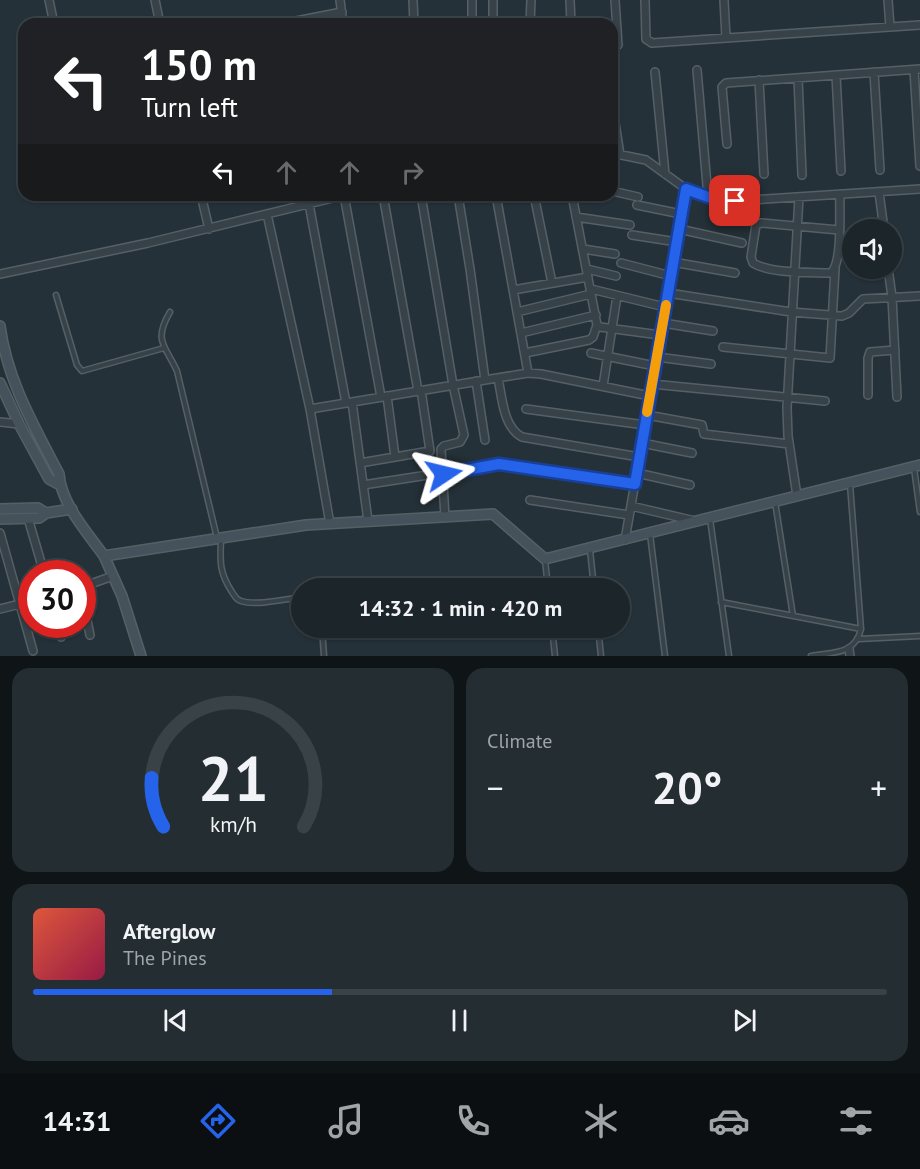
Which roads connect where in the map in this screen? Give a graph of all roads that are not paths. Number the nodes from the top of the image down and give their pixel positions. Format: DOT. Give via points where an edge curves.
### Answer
graph roads {
  1 [pos="48,0"];
  2 [pos="155,0"];
  3 [pos="340,0"];
  4 [pos="413,0"];
  5 [pos="472,0"];
  6 [pos="493,0"];
  7 [pos="531,0"];
  8 [pos="570,0"];
  9 [pos="615,0"];
  10 [pos="645,0"];
  11 [pos="724,0"];
  12 [pos="888,0"];
  13 [pos="342,12"];
  14 [pos="52,18"];
  15 [pos="159,18"];
  16 [pos="312,18"];
  17 [pos="343,18"];
  18 [pos="414,18"];
  19 [pos="472,18"];
  20 [pos="493,18"];
  21 [pos="531,18"];
  22 [pos="571,18"];
  23 [pos="616,18"];
  24 [pos="920,25"];
  25 [pos="890,27"];
  26 [pos="726,38"];
  27 [pos="917,69"];
  28 [pos="697,70"];
  29 [pos="655,72"];
  30 [pos="874,72"];
  31 [pos="836,75"];
  32 [pos="798,78"];
  33 [pos="759,80"];
  34 [pos="618,142"];
  35 [pos="727,144"];
  36 [pos="620,155"];
  37 [pos="920,166"];
  38 [pos="880,170"];
  39 [pos="841,171"];
  40 [pos="665,174"];
  41 [pos="764,174"];
  42 [pos="802,175"];
  43 [pos="686,189"];
  44 [pos="920,189"];
  45 [pos="879,192"];
  46 [pos="618,193"];
  47 [pos="840,194"];
  48 [pos="708,197"];
  49 [pos="799,197"];
  50 [pos="202,201"];
  51 [pos="321,201"];
  52 [pos="346,201"];
  53 [pos="384,201"];
  54 [pos="422,201"];
  55 [pos="459,201"];
  56 [pos="497,201"];
  57 [pos="535,201"];
  58 [pos="573,201"];
  59 [pos="309,204"];
  60 [pos="267,214"];
  61 [pos="681,214"];
  62 [pos="576,217"];
  63 [pos="883,219"];
  64 [pos="630,225"];
  65 [pos="798,226"];
  66 [pos="209,228"];
  67 [pos="679,229"];
  68 [pos="839,230"];
  69 [pos="632,235"];
  70 [pos="677,242"];
  71 [pos="742,243"];
  72 [pos="583,249"];
  73 [pos="615,254"];
  74 [pos="673,262"];
  75 [pos="621,263"];
  76 [pos="835,269"];
  77 [pos="794,271"];
  78 [pos="587,273"];
  79 [pos="735,273"];
  80 [pos="0,274"];
  81 [pos="615,276"];
  82 [pos="671,276"];
  83 [pos="890,279"];
  84 [pos="552,283"];
  85 [pos="513,290"];
  86 [pos="591,292"];
  87 [pos="668,293"];
  88 [pos="56,295"];
  89 [pos="617,296"];
  90 [pos="920,296"];
  91 [pos="892,297"];
  92 [pos="665,307"];
  93 [pos="170,312"];
  94 [pos="517,312"];
  95 [pos="791,312"];
  96 [pos="596,315"];
  97 [pos="833,315"];
  98 [pos="663,323"];
  99 [pos="597,325"];
  100 [pos="0,326"];
  101 [pos="612,329"];
  102 [pos="713,331"];
  103 [pos="521,333"];
  104 [pos="660,335"];
  105 [pos="723,347"];
  106 [pos="164,348"];
  107 [pos="895,350"];
  108 [pos="525,353"];
  109 [pos="591,353"];
  110 [pos="789,355"];
  111 [pos="608,356"];
  112 [pos="657,357"];
  113 [pos="711,364"];
  114 [pos="655,366"];
  115 [pos="528,373"];
  116 [pos="498,378"];
  117 [pos="485,380"];
  118 [pos="476,381"];
  119 [pos="0,383"];
  120 [pos="652,384"];
  121 [pos="453,385"];
  122 [pos="603,386"];
  123 [pos="419,391"];
  124 [pos="868,395"];
  125 [pos="384,396"];
  126 [pos="650,396"];
  127 [pos="897,397"];
  128 [pos="787,398"];
  129 [pos="825,401"];
  130 [pos="349,402"];
  131 [pos="310,409"];
  132 [pos="526,409"];
  133 [pos="647,415"];
  134 [pos="0,422"];
  135 [pos="19,424"];
  136 [pos="645,425"];
  137 [pos="485,440"];
  138 [pos="642,443"];
  139 [pos="789,444"];
  140 [pos="693,453"];
  141 [pos="395,457"];
  142 [pos="639,457"];
  143 [pos="360,463"];
  144 [pos="917,466"];
  145 [pos="637,473"];
  146 [pos="444,474"];
  147 [pos="850,483"];
  148 [pos="635,484"];
  149 [pos="60,485"];
  150 [pos="363,485"];
  151 [pos="690,485"];
  152 [pos="796,496"];
  153 [pos="530,501"];
  154 [pos="775,502"];
  155 [pos="631,506"];
  156 [pos="0,508"];
  157 [pos="72,509"];
  158 [pos="920,512"];
  159 [pos="46,513"];
  160 [pos="629,515"];
  161 [pos="445,516"];
  162 [pos="28,518"];
  163 [pos="710,518"];
  164 [pos="0,519"];
  165 [pos="368,521"];
  166 [pos="698,521"];
  167 [pos="330,524"];
  168 [pos="0,533"];
  169 [pos="650,533"];
  170 [pos="219,538"];
  171 [pos="625,540"];
  172 [pos="590,548"];
  173 [pos="104,556"];
  174 [pos="545,559"];
  175 [pos="40,560"];
  176 [pos="113,576"];
  177 [pos="547,578"];
  178 [pos="593,578"];
  179 [pos="96,582"];
  180 [pos="18,597"];
  181 [pos="291,598"];
  182 [pos="721,602"];
  183 [pos="18,604"];
  184 [pos="0,609"];
  185 [pos="793,616"];
  186 [pos="861,629"];
  187 [pos="920,636"];
  188 [pos="29,638"];
  189 [pos="323,638"];
  190 [pos="553,638"];
  191 [pos="599,638"];
  192 [pos="859,639"];
  193 [pos="33,651"];
  194 [pos="849,653"];
  195 [pos="141,656"];
  196 [pos="324,656"];
  197 [pos="555,656"];
  198 [pos="601,656"];
  199 [pos="665,656"];
  200 [pos="729,656"];
  201 [pos="811,656"];
  1 -- 14 [label="street"];
  2 -- 15 [label="street"];
  3 -- 13 [label="street"];
  4 -- 18 [label="street"];
  5 -- 19 [label="street"];
  6 -- 20 [label="street"];
  7 -- 21 [label="street"];
  8 -- 22 [label="street"];
  9 -- 23 [label="street"];
  10 -- 26 [label="street" via="648,42"];
  11 -- 26 [label="street"];
  12 -- 25 [label="street"];
  13 -- 16 [label="street"];
  13 -- 17 [label="street"];
  24 -- 25 [label="street"];
  25 -- 26 [label="street"];
  27 -- 30 [label="street"];
  27 -- 37 [label="street"];
  28 -- 48 [label="street"];
  29 -- 40 [label="street"];
  30 -- 31 [label="street"];
  30 -- 38 [label="street"];
  31 -- 32 [label="street"];
  31 -- 39 [label="street"];
  32 -- 33 [label="street"];
  32 -- 42 [label="street"];
  33 -- 35 [label="street" via="723,84"];
  33 -- 41 [label="street"];
  34 -- 36 [label="street"];
  36 -- 40 [label="street" via="646,160"];
  40 -- 43 [label="street"];
  43 -- 48 [label="street"];
  43 -- 61 [label="street"];
  44 -- 45 [label="street"];
  45 -- 47 [label="street"];
  45 -- 63 [label="street"];
  46 -- 61 [label="street"];
  47 -- 49 [label="street"];
  47 -- 68 [label="street"];
  48 -- 49 [label="street" via="735,201"];
  49 -- 65 [label="street"];
  50 -- 66 [label="street"];
  51 -- 59 [label="street"];
  52 -- 125 [label="street"];
  53 -- 123 [label="street"];
  54 -- 121 [label="street"];
  55 -- 117 [label="street"];
  56 -- 85 [label="street"];
  57 -- 84 [label="street"];
  58 -- 62 [label="street"];
  59 -- 60 [label="street"];
  59 -- 130 [label="street"];
  60 -- 66 [label="street"];
  60 -- 131 [label="street"];
  61 -- 67 [label="street"];
  62 -- 64 [label="street"];
  62 -- 72 [label="street"];
  65 -- 68 [label="street"];
  65 -- 77 [label="street"];
  65 -- 77 [label="street" via="756,225 751,257 756,265"];
  66 -- 80 [label="street"];
  67 -- 70 [label="street"];
  67 -- 71 [label="street"];
  68 -- 76 [label="street"];
  69 -- 70 [label="street"];
  70 -- 74 [label="street"];
  72 -- 73 [label="street"];
  72 -- 78 [label="street"];
  74 -- 79 [label="street"];
  74 -- 82 [label="street"];
  75 -- 82 [label="street"];
  76 -- 77 [label="street" via="831,273"];
  76 -- 97 [label="street"];
  77 -- 95 [label="street"];
  78 -- 81 [label="street"];
  78 -- 84 [label="street"];
  78 -- 86 [label="street"];
  82 -- 87 [label="street"];
  83 -- 91 [label="street"];
  84 -- 85 [label="street"];
  85 -- 94 [label="street"];
  86 -- 89 [label="street"];
  86 -- 94 [label="street"];
  86 -- 96 [label="street"];
  87 -- 92 [label="street"];
  87 -- 95 [label="street"];
  88 -- 106 [label="lane" via="82,371"];
  89 -- 92 [label="street"];
  89 -- 101 [label="street"];
  90 -- 91 [label="street"];
  91 -- 97 [label="street" via="862,299 849,314"];
  91 -- 107 [label="street"];
  92 -- 98 [label="street"];
  93 -- 106 [label="lane" via="161,326"];
  94 -- 103 [label="street"];
  95 -- 97 [label="street"];
  95 -- 110 [label="street"];
  96 -- 99 [label="street"];
  96 -- 103 [label="street"];
  97 -- 110 [label="street" via="830,358"];
  98 -- 102 [label="street"];
  98 -- 104 [label="street"];
  99 -- 101 [label="street"];
  99 -- 108 [label="street" via="589,340"];
  100 -- 149 [label="street" via="14,383 59,474"];
  101 -- 104 [label="street"];
  101 -- 111 [label="street"];
  103 -- 108 [label="street"];
  104 -- 112 [label="street"];
  105 -- 110 [label="street"];
  106 -- 170 [label="lane" via="177,371"];
  107 -- 124 [label="street" via="870,352"];
  107 -- 127 [label="street"];
  108 -- 115 [label="street"];
  109 -- 111 [label="street"];
  110 -- 128 [label="street"];
  111 -- 114 [label="street"];
  111 -- 122 [label="street"];
  112 -- 113 [label="street"];
  112 -- 114 [label="street"];
  114 -- 120 [label="street"];
  115 -- 116 [label="street"];
  115 -- 122 [label="street"];
  116 -- 117 [label="street"];
  116 -- 142 [label="street" via="510,426 516,434"];
  117 -- 118 [label="street"];
  118 -- 121 [label="street"];
  118 -- 137 [label="street"];
  119 -- 135 [label="street"];
  120 -- 126 [label="street"];
  120 -- 128 [label="street"];
  121 -- 123 [label="street"];
  121 -- 146 [label="street" via="464,435 463,440 441,449"];
  122 -- 126 [label="street"];
  123 -- 125 [label="street"];
  123 -- 141 [label="street" via="429,451"];
  125 -- 130 [label="street"];
  125 -- 141 [label="street"];
  126 -- 133 [label="street"];
  128 -- 129 [label="street"];
  128 -- 139 [label="street"];
  130 -- 131 [label="street"];
  130 -- 143 [label="street"];
  131 -- 167 [label="street"];
  132 -- 136 [label="street"];
  133 -- 136 [label="street"];
  133 -- 139 [label="street" via="701,425 704,434"];
  134 -- 135 [label="street"];
  135 -- 149 [label="street" via="49,479"];
  136 -- 138 [label="street"];
  138 -- 140 [label="street"];
  138 -- 142 [label="street"];
  139 -- 152 [label="street"];
  141 -- 143 [label="street"];
  142 -- 145 [label="street"];
  143 -- 150 [label="street"];
  144 -- 147 [label="street"];
  144 -- 158 [label="lane"];
  145 -- 148 [label="street"];
  145 -- 151 [label="street"];
  146 -- 148 [label="street" via="499,464"];
  146 -- 150 [label="street"];
  146 -- 161 [label="street"];
  147 -- 152 [label="street"];
  147 -- 186 [label="lane"];
  148 -- 155 [label="street"];
  149 -- 157 [label="street"];
  150 -- 165 [label="street"];
  152 -- 154 [label="street"];
  153 -- 160 [label="street"];
  154 -- 163 [label="street"];
  154 -- 185 [label="lane"];
  155 -- 160 [label="street"];
  155 -- 166 [label="street"];
  156 -- 159 [label="street" via="38,508"];
  157 -- 159 [label="street"];
  157 -- 173 [label="street"];
  159 -- 162 [label="street"];
  160 -- 171 [label="street"];
  161 -- 165 [label="street"];
  161 -- 174 [label="street" via="493,514"];
  162 -- 164 [label="street"];
  162 -- 175 [label="street"];
  163 -- 166 [label="street"];
  163 -- 182 [label="lane"];
  165 -- 167 [label="street"];
  166 -- 169 [label="street"];
  167 -- 170 [label="street"];
  168 -- 180 [label="street"];
  169 -- 171 [label="street"];
  169 -- 199 [label="lane"];
  170 -- 173 [label="street"];
  170 -- 181 [label="lane" via="223,579 237,599 253,602"];
  171 -- 172 [label="street"];
  172 -- 174 [label="street"];
  172 -- 178 [label="lane"];
  173 -- 176 [label="street"];
  174 -- 177 [label="lane"];
  176 -- 179 [label="street"];
  176 -- 195 [label="street"];
  182 -- 185 [label="lane"];
  182 -- 200 [label="lane"];
  183 -- 184 [label="street"];
  185 -- 186 [label="lane"];
  186 -- 192 [label="lane"];
  187 -- 192 [label="lane"];
  188 -- 193 [label="street"];
  189 -- 196 [label="lane"];
  190 -- 197 [label="lane"];
  191 -- 198 [label="lane"];
  192 -- 194 [label="lane"];
  194 -- 201 [label="lane"];
}
